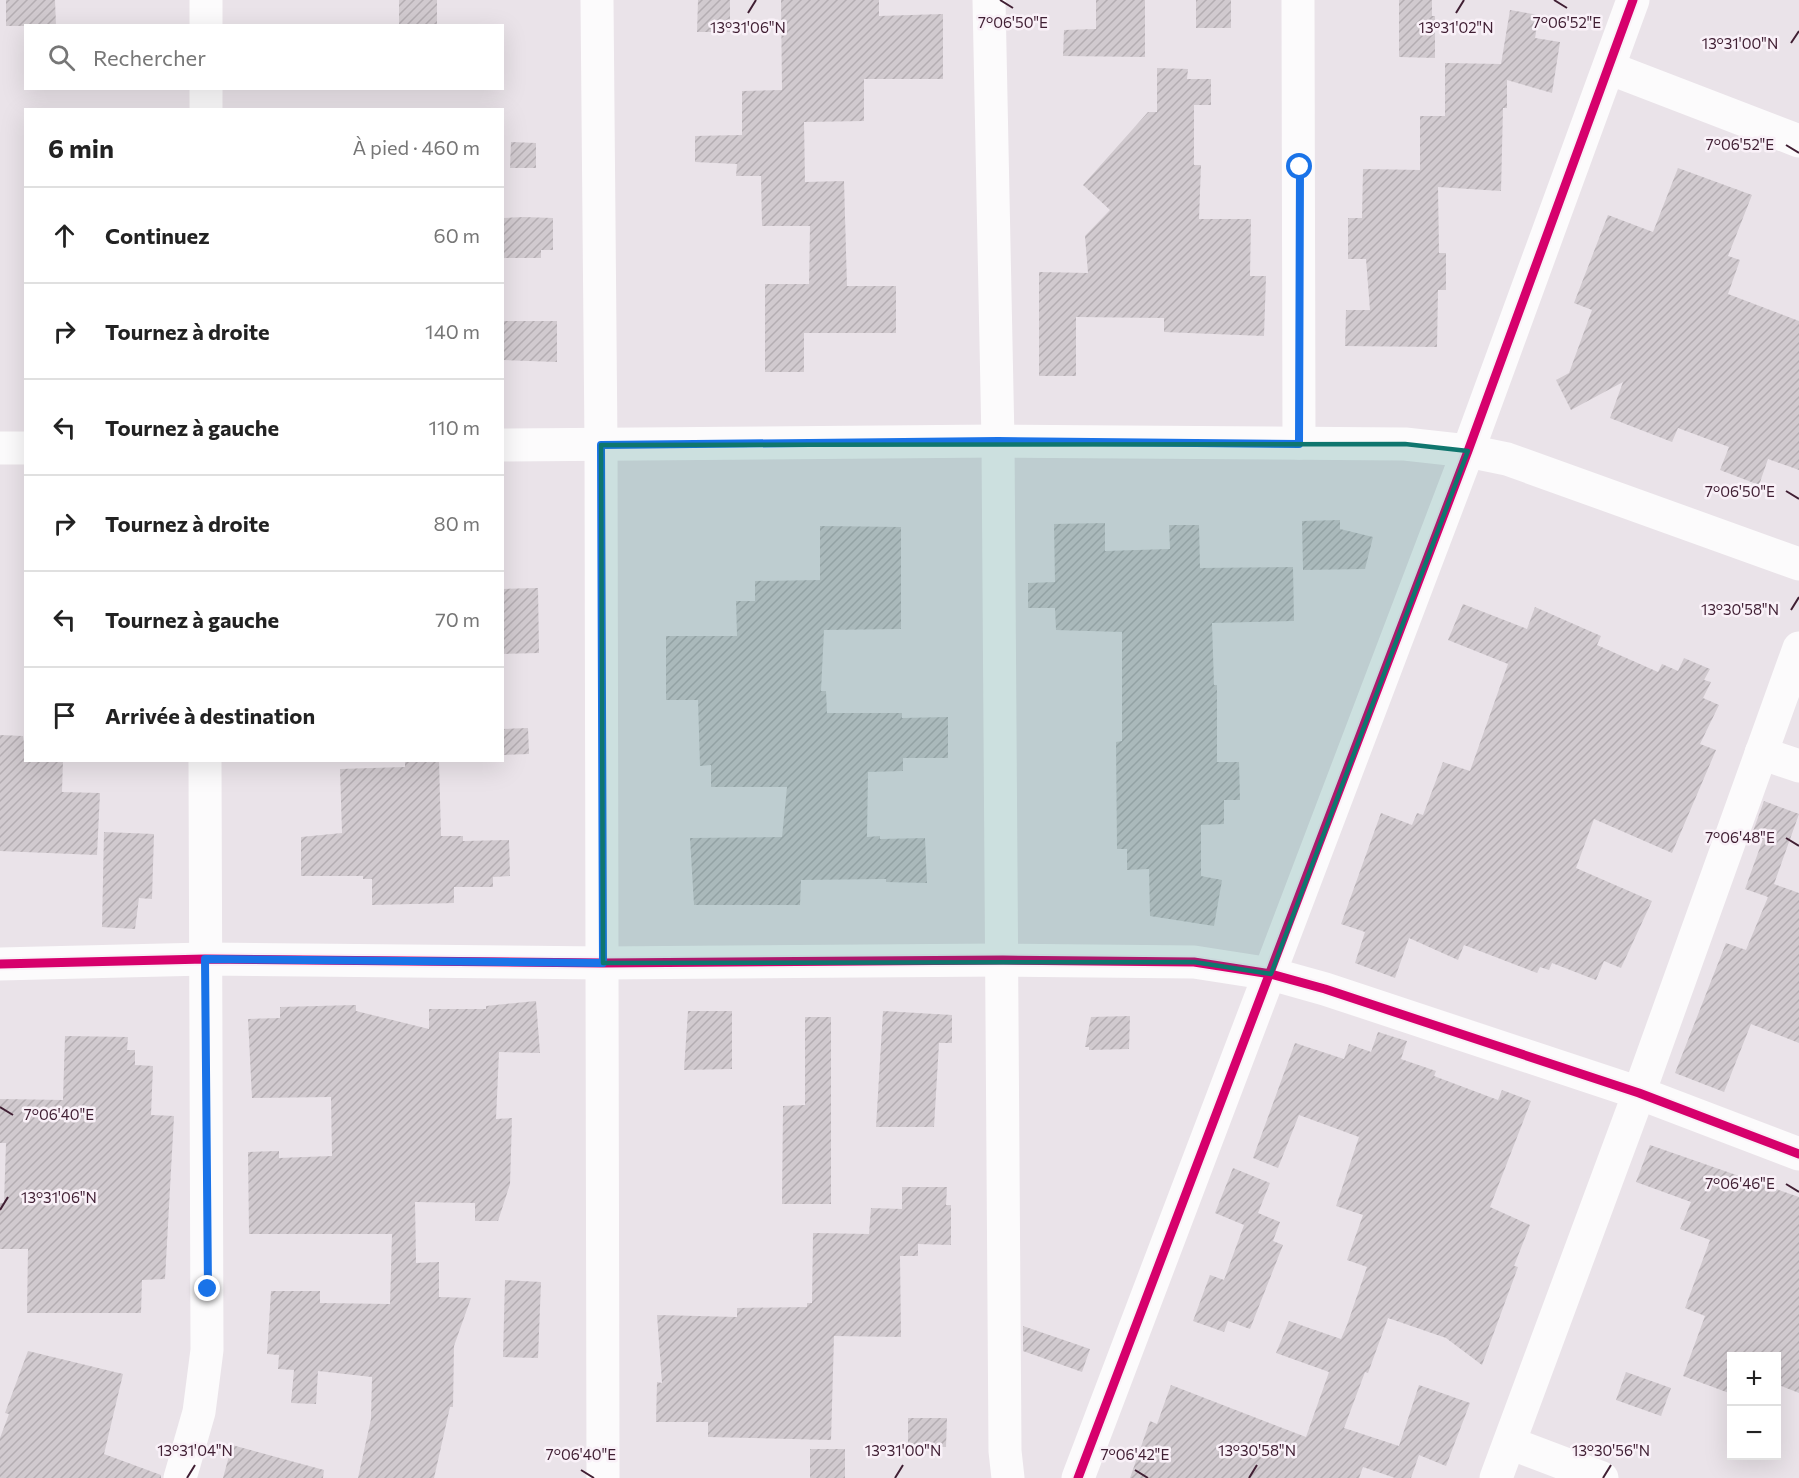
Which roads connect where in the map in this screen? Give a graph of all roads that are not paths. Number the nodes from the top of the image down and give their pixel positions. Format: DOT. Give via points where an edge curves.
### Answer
graph roads {
  1 [pos="206,0"];
  2 [pos="597,0"];
  3 [pos="989,0"];
  4 [pos="1298,0"];
  5 [pos="1633,0"];
  6 [pos="206,24"];
  7 [pos="1609,68"];
  8 [pos="206,90"];
  9 [pos="206,108"];
  10 [pos="1799,141"];
  11 [pos="998,441"];
  12 [pos="1299,444"];
  13 [pos="504,445"];
  14 [pos="601,445"];
  15 [pos="0,448"];
  16 [pos="24,448"];
  17 [pos="1468,451"];
  18 [pos="1799,564"];
  19 [pos="1799,648"];
  20 [pos="1761,753"];
  21 [pos="205,762"];
  22 [pos="1799,766"];
  23 [pos="205,959"];
  24 [pos="1004,960"];
  25 [pos="603,963"];
  26 [pos="0,964"];
  27 [pos="1270,974"];
  28 [pos="1639,1094"];
  29 [pos="1799,1154"];
  30 [pos="1510,1443"];
  31 [pos="180,1478"];
  32 [pos="603,1478"];
  33 [pos="1008,1478"];
  34 [pos="1078,1478"];
  35 [pos="1496,1478"];
  36 [pos="1602,1478"];
  1 -- 6 [label="street"];
  2 -- 14 [label="street"];
  3 -- 11 [label="street"];
  4 -- 12 [label="street"];
  5 -- 7 [label="street"];
  7 -- 10 [label="street"];
  7 -- 17 [label="street"];
  8 -- 9 [label="street"];
  11 -- 12 [label="street"];
  11 -- 14 [label="street"];
  11 -- 24 [label="street"];
  12 -- 17 [label="street" via="1405,444"];
  13 -- 14 [label="street"];
  14 -- 25 [label="street"];
  15 -- 16 [label="street"];
  17 -- 18 [label="street" via="1507,459"];
  17 -- 27 [label="street"];
  19 -- 20 [label="street"];
  20 -- 22 [label="street"];
  20 -- 28 [label="street"];
  21 -- 23 [label="street"];
  23 -- 25 [label="street"];
  23 -- 26 [label="street"];
  23 -- 31 [label="street" via="207,1350 199,1412"];
  24 -- 25 [label="street"];
  24 -- 27 [label="street" via="1194,962"];
  24 -- 33 [label="street"];
  25 -- 32 [label="street"];
  27 -- 28 [label="street"];
  27 -- 34 [label="street"];
  28 -- 29 [label="street"];
  28 -- 30 [label="street"];
  30 -- 35 [label="street"];
  30 -- 36 [label="street"];
}
